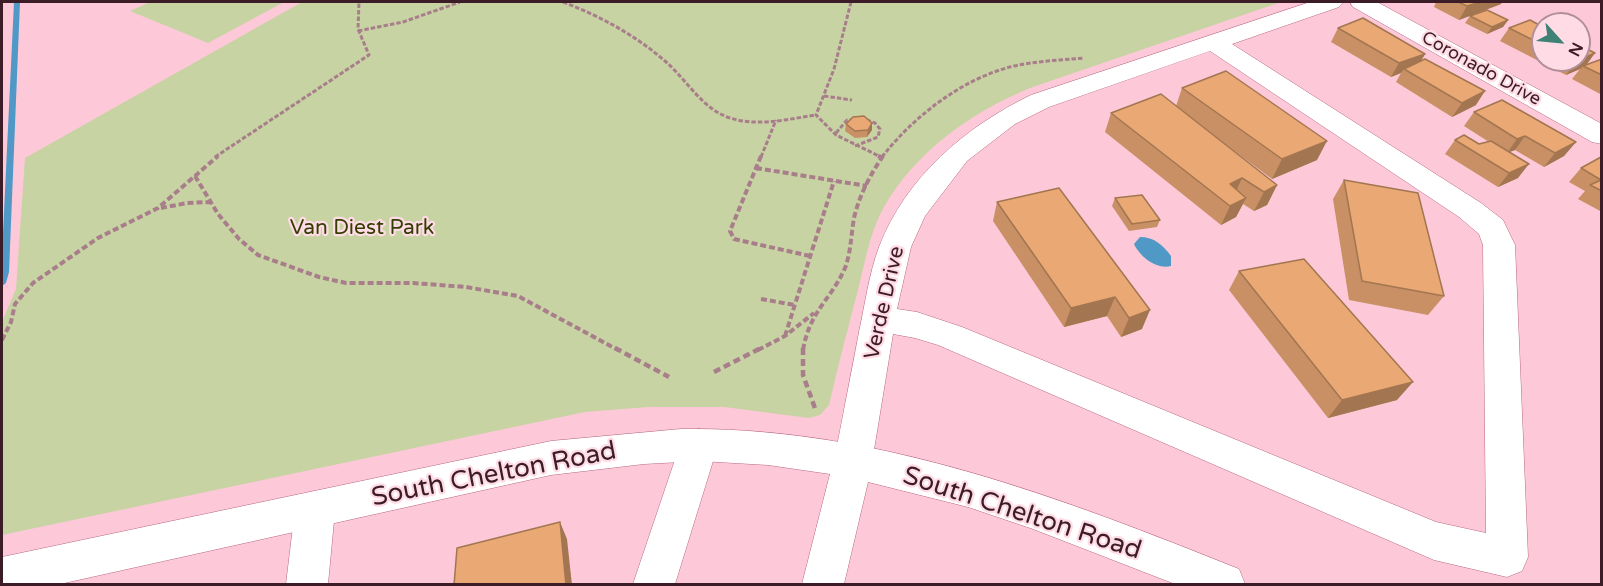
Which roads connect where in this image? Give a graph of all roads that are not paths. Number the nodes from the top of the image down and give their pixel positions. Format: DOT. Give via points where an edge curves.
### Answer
graph roads {
  1 [pos="1331,2"];
  2 [pos="1361,2"];
  3 [pos="1213,42"];
  4 [pos="1602,136"];
  5 [pos="880,319"];
  6 [pos="699,445"];
  7 [pos="853,462"];
  8 [pos="315,510"];
  9 [pos="2,577"];
  10 [pos="308,585"];
  11 [pos="654,585"];
  12 [pos="823,585"];
  13 [pos="1224,585"];
  1 -- 3 [label="street, Verde Drive"];
  2 -- 4 [label="street, Coronado Drive"];
  3 -- 5 [label="street, Verde Drive" via="1040,101 1005,118 957,155 911,213 895,247"];
  3 -- 5 [label="street" via="1492,228 1500,245 1507,557 1434,541 951,336 918,325"];
  5 -- 7 [label="street, Verde Drive"];
  6 -- 7 [label="street, South Chelton Road" via="776,450"];
  6 -- 8 [label="street, South Chelton Road" via="550,458"];
  6 -- 11 [label="street"];
  7 -- 12 [label="street, Verde Drive"];
  7 -- 13 [label="street, South Chelton Road" via="965,489"];
  8 -- 9 [label="street, South Chelton Road"];
  8 -- 10 [label="street"];
}
